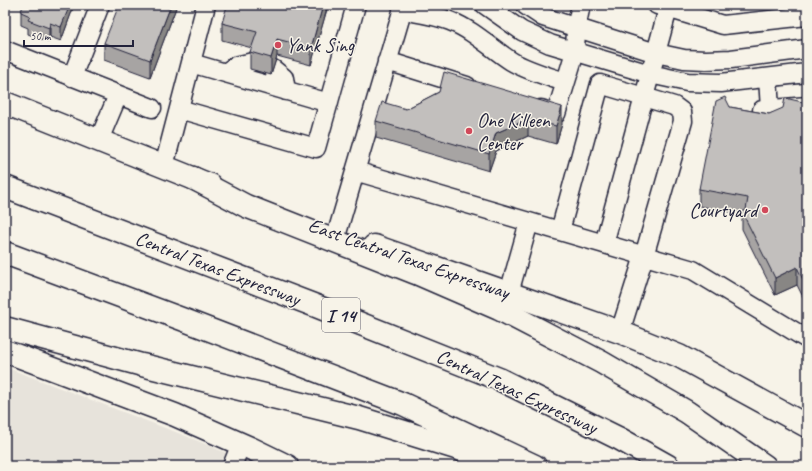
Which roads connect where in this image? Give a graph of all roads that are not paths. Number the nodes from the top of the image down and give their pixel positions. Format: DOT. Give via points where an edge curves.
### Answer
graph roads {
  1 [pos="100,5"];
  2 [pos="206,5"];
  3 [pos="356,5"];
  4 [pos="484,5"];
  5 [pos="525,5"];
  6 [pos="581,5"];
  7 [pos="664,6"];
  8 [pos="403,7"];
  9 [pos="807,16"];
  10 [pos="576,28"];
  11 [pos="807,49"];
  12 [pos="5,50"];
  13 [pos="575,52"];
  14 [pos="656,53"];
  15 [pos="387,61"];
  16 [pos="253,62"];
  17 [pos="191,63"];
  18 [pos="273,69"];
  19 [pos="226,73"];
  20 [pos="807,73"];
  21 [pos="650,74"];
  22 [pos="72,77"];
  23 [pos="768,78"];
  24 [pos="566,82"];
  25 [pos="286,91"];
  26 [pos="482,91"];
  27 [pos="118,95"];
  28 [pos="644,97"];
  29 [pos="5,103"];
  30 [pos="329,103"];
  31 [pos="526,105"];
  32 [pos="807,106"];
  33 [pos="152,108"];
  34 [pos="179,108"];
  35 [pos="99,140"];
  36 [pos="164,166"];
  37 [pos="355,171"];
  38 [pos="193,178"];
  39 [pos="5,187"];
  40 [pos="529,222"];
  41 [pos="560,231"];
  42 [pos="336,233"];
  43 [pos="604,244"];
  44 [pos="5,253"];
  45 [pos="644,256"];
  46 [pos="509,293"];
  47 [pos="5,328"];
  48 [pos="620,332"];
  49 [pos="807,339"];
  50 [pos="5,351"];
  51 [pos="807,426"];
  52 [pos="241,444"];
  53 [pos="232,466"];
  54 [pos="287,466"];
  55 [pos="500,466"];
  56 [pos="535,466"];
  57 [pos="668,466"];
  58 [pos="766,466"];
  1 -- 22 [label="street"];
  2 -- 17 [label="street"];
  3 -- 30 [label="street"];
  4 -- 13 [label="street" via="522,31"];
  5 -- 10 [label="street" via="543,17"];
  6 -- 10 [label="street"];
  7 -- 9 [label="street" via="723,25"];
  7 -- 14 [label="street"];
  8 -- 15 [label="street"];
  8 -- 24 [label="street" via="451,21 471,31 512,61 534,72"];
  10 -- 13 [label="street"];
  10 -- 14 [label="street"];
  11 -- 14 [label="street" via="706,60 684,59"];
  12 -- 22 [label="street"];
  13 -- 21 [label="street"];
  13 -- 24 [label="street"];
  14 -- 21 [label="street"];
  15 -- 26 [label="street"];
  15 -- 37 [label="street"];
  16 -- 19 [label="street" via="235,66"];
  17 -- 19 [label="street"];
  17 -- 34 [label="street"];
  18 -- 25 [label="street" via="284,78"];
  19 -- 25 [label="street"];
  20 -- 23 [label="street"];
  21 -- 23 [label="street" via="687,82 721,83"];
  21 -- 28 [label="street"];
  22 -- 27 [label="street"];
  23 -- 32 [label="street" via="766,110"];
  24 -- 31 [label="street" via="556,114"];
  25 -- 30 [label="street"];
  27 -- 33 [label="street"];
  27 -- 35 [label="street"];
  28 -- 41 [label="street" via="600,84"];
  28 -- 43 [label="street"];
  28 -- 45 [label="street" via="674,106 682,112 683,121"];
  29 -- 35 [label="main road, East Central Texas Expressway"];
  30 -- 34 [label="street" via="316,148"];
  34 -- 36 [label="street"];
  35 -- 36 [label="main road, East Central Texas Expressway"];
  36 -- 38 [label="main road, East Central Texas Expressway"];
  37 -- 40 [label="street"];
  37 -- 42 [label="street"];
  38 -- 42 [label="main road, East Central Texas Expressway"];
  38 -- 58 [label="main road" via="246,206 416,272 499,309 601,362 680,408"];
  39 -- 57 [label="main road, Central Texas Expressway / I 14" via="309,303 498,379 620,439"];
  40 -- 41 [label="street"];
  40 -- 46 [label="street"];
  41 -- 43 [label="street"];
  42 -- 46 [label="main road, East Central Texas Expressway"];
  43 -- 45 [label="street"];
  44 -- 56 [label="main road" via="403,404"];
  45 -- 48 [label="street"];
  45 -- 49 [label="street" via="693,270"];
  46 -- 48 [label="main road, East Central Texas Expressway"];
  47 -- 55 [label="main road" via="150,367 359,418 456,448"];
  48 -- 51 [label="main road, East Central Texas Expressway" via="679,356"];
  50 -- 52 [label="main road" via="175,415"];
  52 -- 53 [label="street"];
  52 -- 54 [label="main road"];
}
